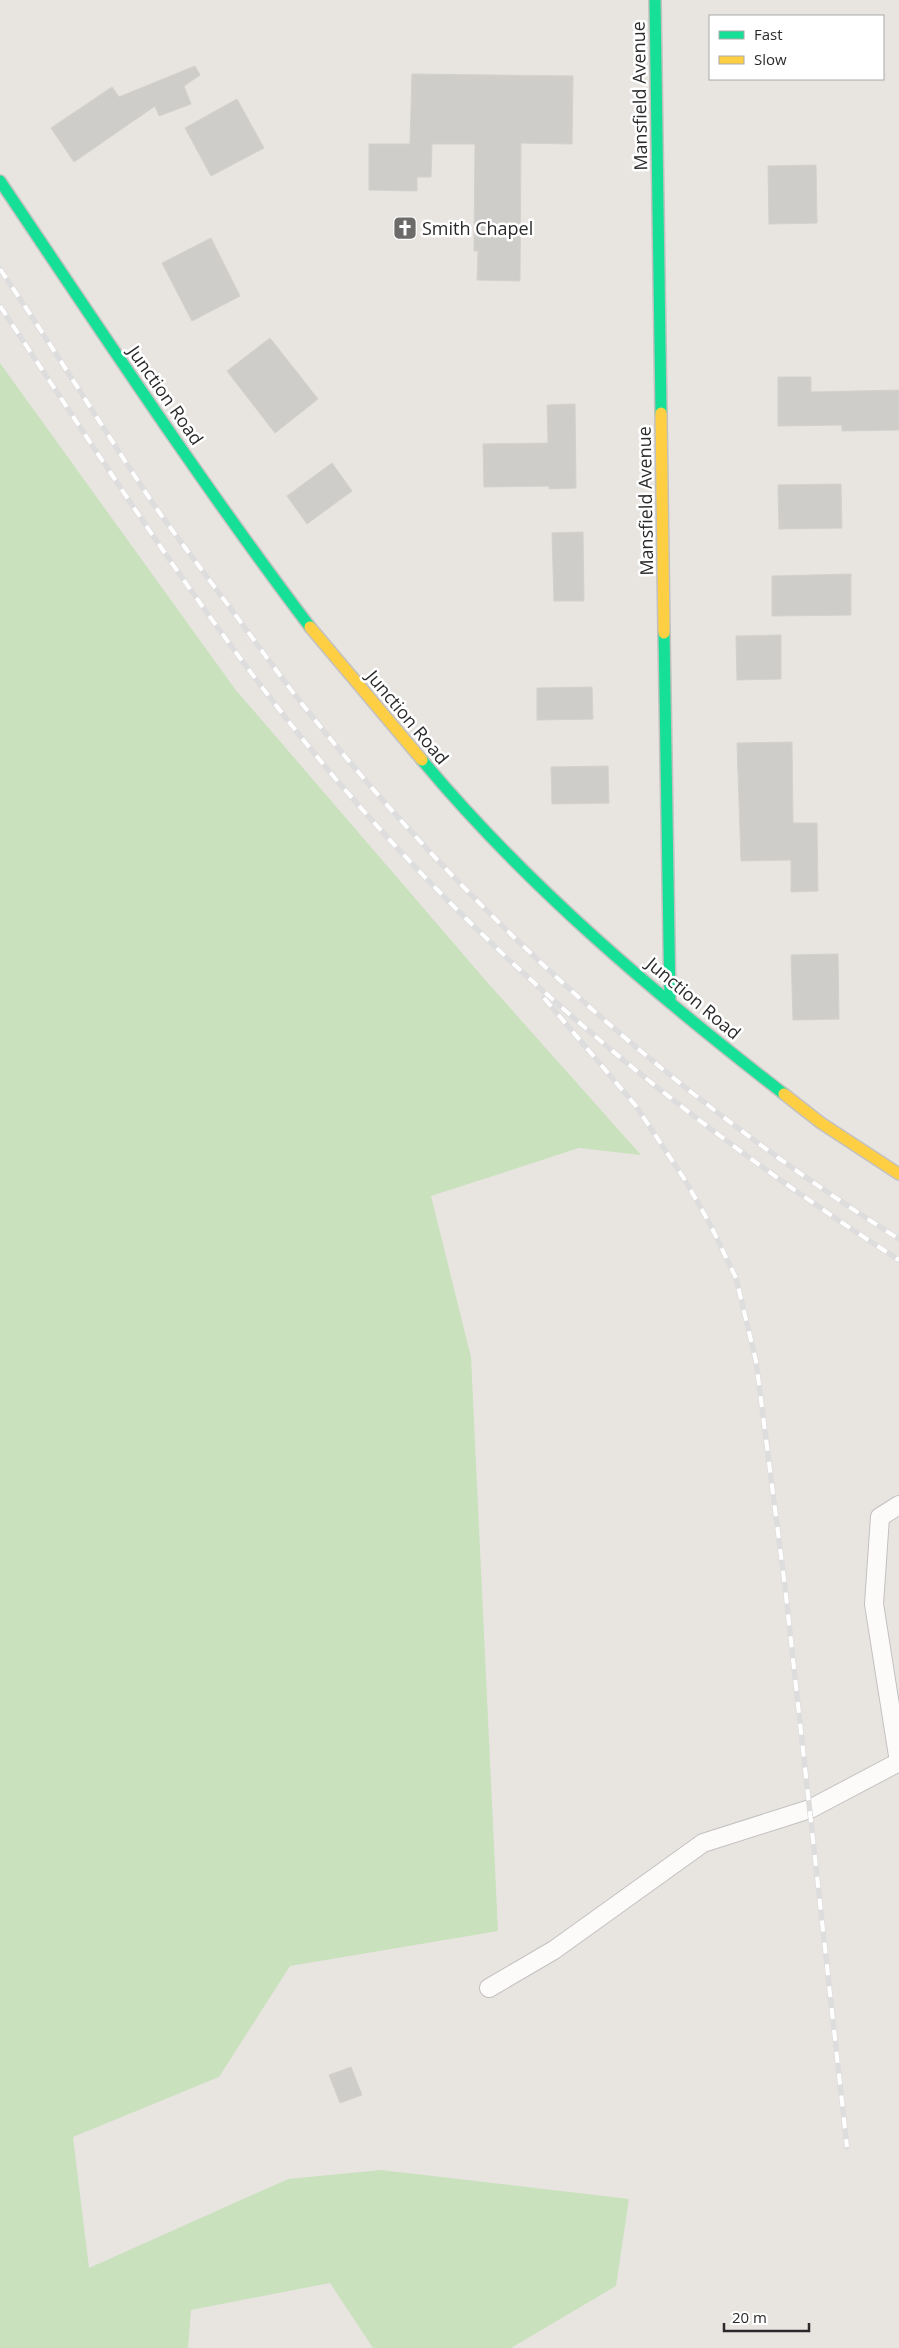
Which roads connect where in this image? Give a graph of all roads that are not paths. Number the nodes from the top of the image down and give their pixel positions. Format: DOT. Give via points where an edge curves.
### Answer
graph roads {
  1 [pos="655,0"];
  2 [pos="0,181"];
  3 [pos="670,1002"];
  4 [pos="899,1174"];
  5 [pos="899,1505"];
  6 [pos="489,1988"];
  1 -- 3 [label="street, Mansfield Avenue"];
  2 -- 3 [label="street, Junction Road" via="142,391 316,634 463,810 600,942"];
  3 -- 4 [label="street, Junction Road" via="821,1123"];
  5 -- 6 [label="lane" via="880,1517 874,1604 899,1762 810,1809 703,1843 554,1950"];
}
